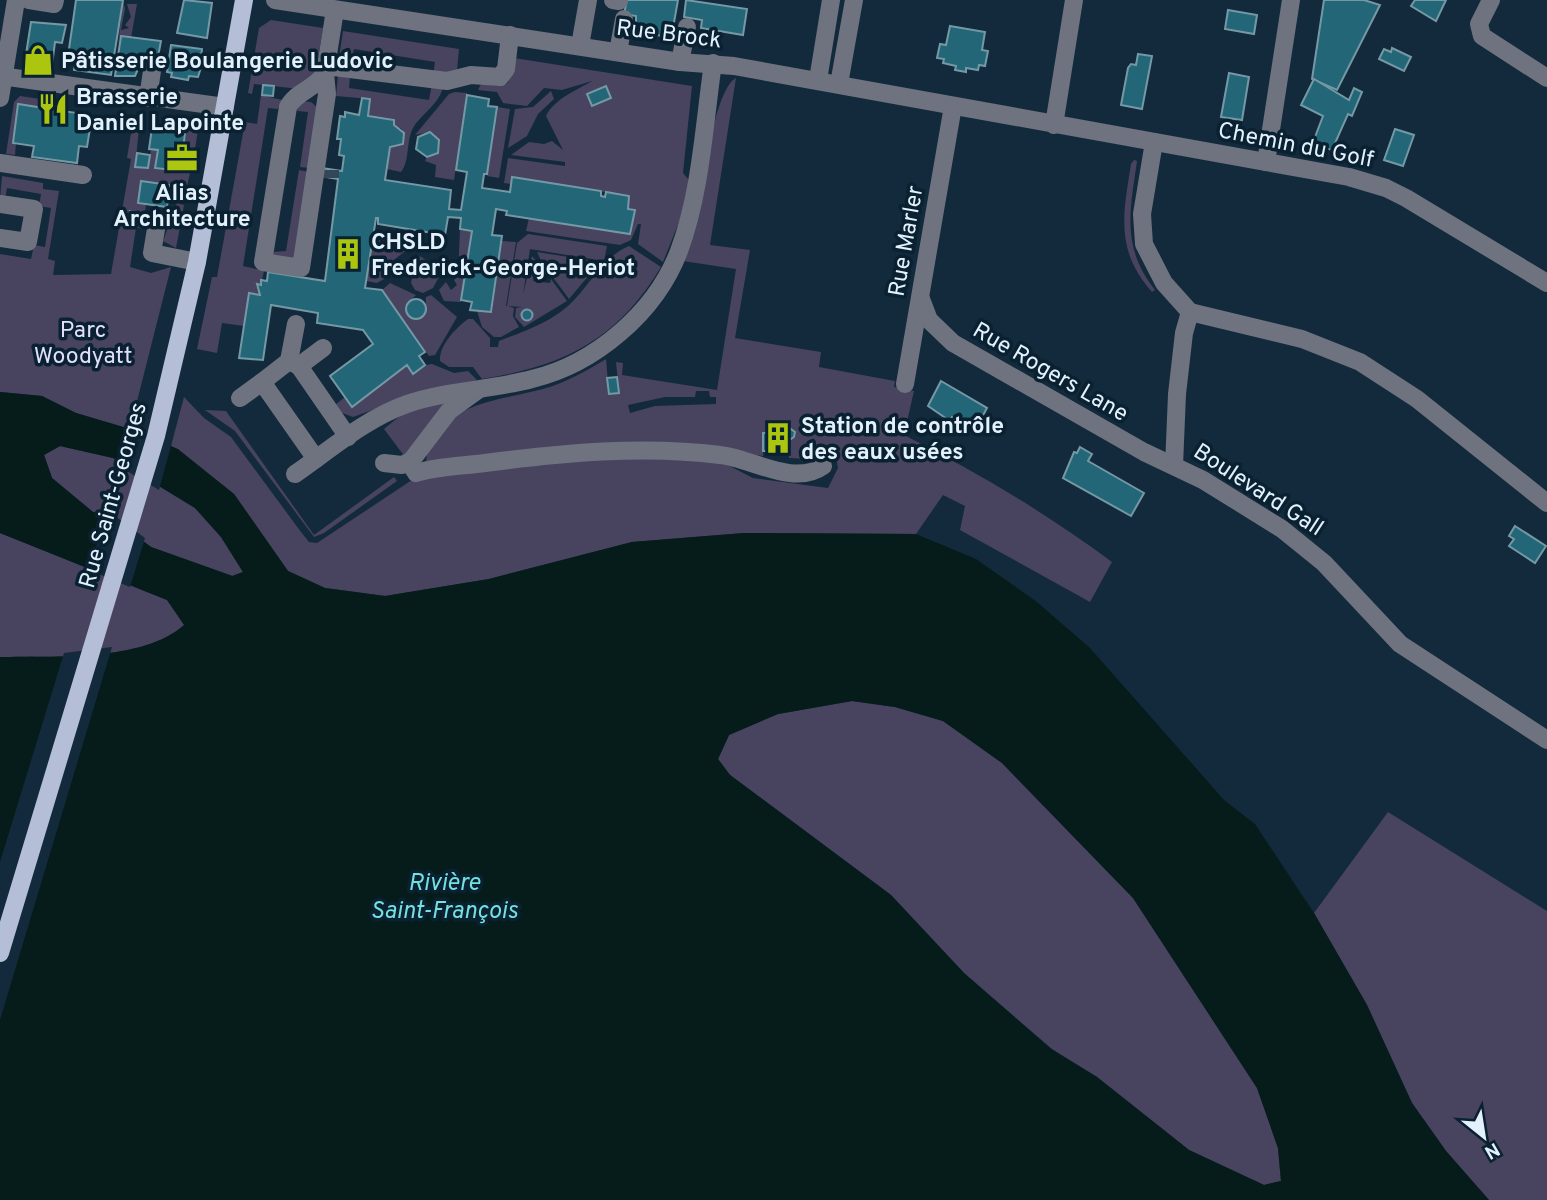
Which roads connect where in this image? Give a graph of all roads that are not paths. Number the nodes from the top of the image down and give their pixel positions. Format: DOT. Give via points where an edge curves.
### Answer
graph roads {
  1 [pos="16,0"];
  2 [pos="29,0"];
  3 [pos="55,0"];
  4 [pos="244,0"];
  5 [pos="275,0"];
  6 [pos="588,0"];
  7 [pos="831,0"];
  8 [pos="854,0"];
  9 [pos="1074,0"];
  10 [pos="1291,0"];
  11 [pos="1491,0"];
  12 [pos="383,8"];
  13 [pos="335,10"];
  14 [pos="624,19"];
  15 [pos="687,27"];
  16 [pos="510,35"];
  17 [pos="580,46"];
  18 [pos="618,52"];
  19 [pos="680,62"];
  20 [pos="713,63"];
  21 [pos="153,64"];
  22 [pos="326,69"];
  23 [pos="2,77"];
  24 [pos="1547,78"];
  25 [pos="818,80"];
  26 [pos="839,84"];
  27 [pos="148,97"];
  28 [pos="0,98"];
  29 [pos="953,106"];
  30 [pos="225,107"];
  31 [pos="1054,125"];
  32 [pos="1154,142"];
  33 [pos="318,155"];
  34 [pos="1266,162"];
  35 [pos="0,163"];
  36 [pos="83,175"];
  37 [pos="313,187"];
  38 [pos="0,204"];
  39 [pos="156,229"];
  40 [pos="0,238"];
  41 [pos="197,262"];
  42 [pos="1547,283"];
  43 [pos="920,299"];
  44 [pos="1190,312"];
  45 [pos="296,324"];
  46 [pos="323,348"];
  47 [pos="294,363"];
  48 [pos="262,382"];
  49 [pos="905,384"];
  50 [pos="481,388"];
  51 [pos="240,398"];
  52 [pos="348,437"];
  53 [pos="316,459"];
  54 [pos="409,462"];
  55 [pos="384,463"];
  56 [pos="823,466"];
  57 [pos="1174,466"];
  58 [pos="295,474"];
  59 [pos="1547,503"];
  60 [pos="1547,740"];
  61 [pos="0,953"];
  1 -- 23 [label="street"];
  2 -- 3 [label="street" via="54,4"];
  4 -- 30 [label="main road, Rue Saint-Georges"];
  5 -- 13 [label="street, Rue Brock"];
  6 -- 17 [label="street"];
  7 -- 25 [label="street"];
  8 -- 26 [label="street"];
  9 -- 31 [label="street"];
  10 -- 34 [label="street"];
  11 -- 24 [label="street" via="1479,27 1488,41"];
  12 -- 13 [label="street, Rue Brock"];
  12 -- 16 [label="street, Rue Brock"];
  13 -- 22 [label="street"];
  14 -- 18 [label="street"];
  15 -- 19 [label="street"];
  16 -- 17 [label="street, Rue Brock"];
  16 -- 22 [label="street" via="506,69 500,77 471,75 447,81"];
  17 -- 18 [label="street, Rue Brock"];
  18 -- 19 [label="street, Rue Brock"];
  19 -- 20 [label="street, Rue Brock"];
  20 -- 25 [label="street, Rue Brock"];
  20 -- 50 [label="street" via="688,220 673,264 655,293 620,331 581,360 533,379"];
  21 -- 27 [label="street"];
  22 -- 33 [label="street"];
  22 -- 37 [label="street" via="317,84 293,98 288,107 263,262 301,268"];
  23 -- 27 [label="street"];
  23 -- 28 [label="street"];
  25 -- 26 [label="street, Rue Brock"];
  26 -- 29 [label="street, Rue Brock"];
  27 -- 30 [label="street"];
  29 -- 31 [label="street, Rue Brock"];
  29 -- 43 [label="street, Rue Marler"];
  30 -- 41 [label="main road, Rue Saint-Georges"];
  31 -- 32 [label="street, Chemin du Golf"];
  32 -- 34 [label="street, Chemin du Golf"];
  32 -- 44 [label="street" via="1142,214 1144,244 1164,283"];
  33 -- 37 [label="street"];
  33 -- 37 [label="street" via="330,174"];
  34 -- 42 [label="street, Chemin du Golf" via="1386,188"];
  35 -- 36 [label="street"];
  38 -- 40 [label="street" via="34,209 28,242"];
  39 -- 41 [label="street" via="152,253"];
  41 -- 61 [label="main road, Rue Saint-Georges" via="136,508"];
  43 -- 49 [label="street, Rue Marler"];
  43 -- 57 [label="street, Rue Rogers Lane" via="929,320 953,343"];
  44 -- 57 [label="street, Boulevard Gall" via="1178,380"];
  44 -- 59 [label="street" via="1302,339 1360,362 1417,399"];
  45 -- 47 [label="street"];
  46 -- 47 [label="street"];
  47 -- 48 [label="street"];
  47 -- 52 [label="street"];
  48 -- 51 [label="street"];
  48 -- 53 [label="street"];
  50 -- 52 [label="street" via="405,405"];
  50 -- 54 [label="street" via="449,411"];
  52 -- 53 [label="street"];
  53 -- 58 [label="street"];
  54 -- 55 [label="street"];
  54 -- 56 [label="street" via="416,474 526,458 613,452 722,455 798,473 812,473"];
  57 -- 60 [label="street, Boulevard Gall" via="1294,537 1400,644"];
}
